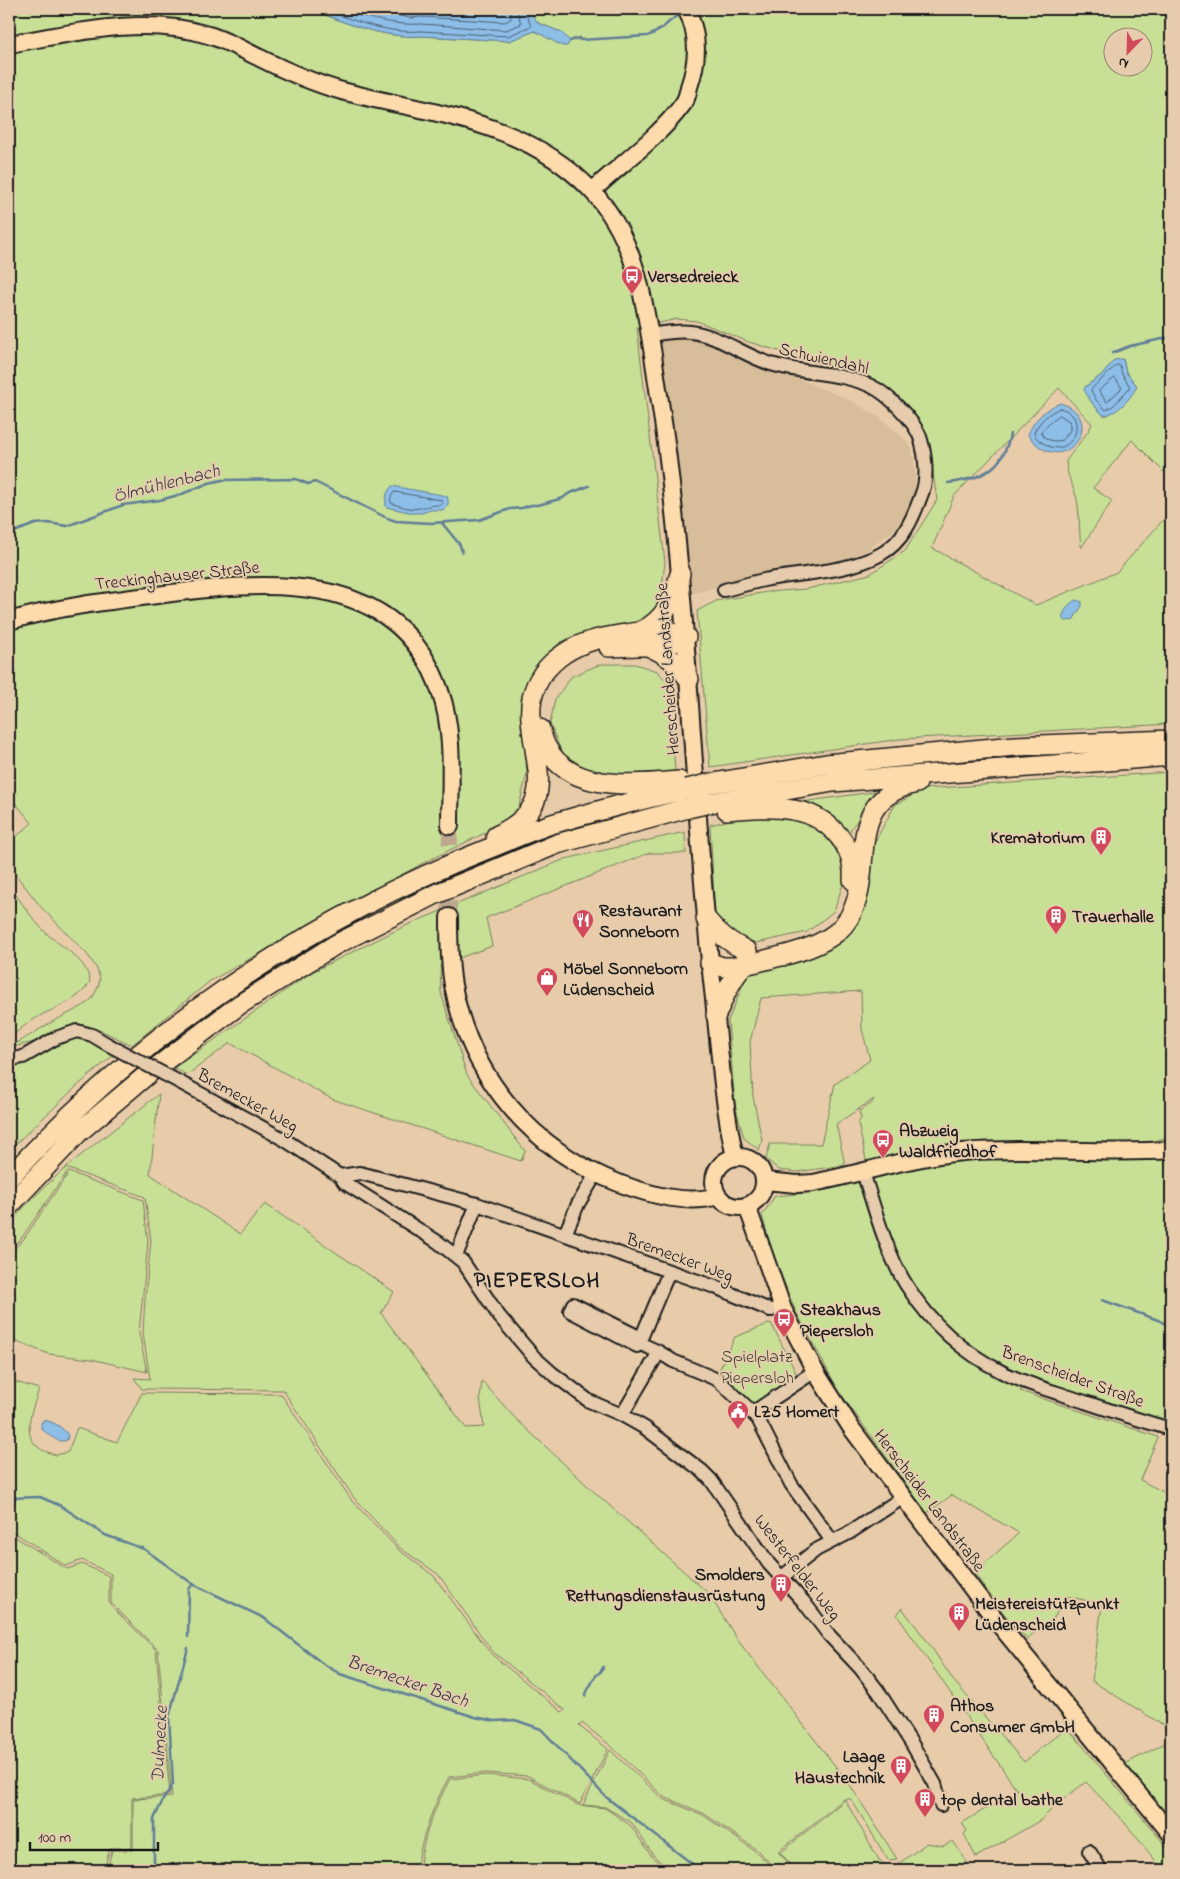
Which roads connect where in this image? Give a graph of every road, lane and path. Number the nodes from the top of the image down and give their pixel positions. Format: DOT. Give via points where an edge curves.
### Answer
graph roads {
  1 [pos="686,9"];
  2 [pos="9,44"];
  3 [pos="592,191"];
  4 [pos="650,335"];
  5 [pos="680,574"];
  6 [pos="724,590"];
  7 [pos="9,621"];
  8 [pos="686,637"];
  9 [pos="644,638"];
  10 [pos="689,679"];
  11 [pos="1171,740"];
  12 [pos="1171,756"];
  13 [pos="975,771"];
  14 [pos="687,785"];
  15 [pos="710,807"];
  16 [pos="450,826"];
  17 [pos="440,868"];
  18 [pos="449,917"];
  19 [pos="706,919"];
  20 [pos="746,957"];
  21 [pos="710,963"];
  22 [pos="716,1015"];
  23 [pos="9,1060"];
  24 [pos="1171,1150"];
  25 [pos="735,1157"];
  26 [pos="863,1172"];
  27 [pos="596,1174"];
  28 [pos="340,1176"];
  29 [pos="9,1178"];
  30 [pos="765,1181"];
  31 [pos="718,1196"];
  32 [pos="477,1204"];
  33 [pos="9,1206"];
  34 [pos="747,1206"];
  35 [pos="565,1234"];
  36 [pos="456,1256"];
  37 [pos="669,1272"];
  38 [pos="783,1309"];
  39 [pos="640,1341"];
  40 [pos="659,1352"];
  41 [pos="815,1371"];
  42 [pos="752,1413"];
  43 [pos="622,1415"];
  44 [pos="1171,1429"];
  45 [pos="902,1498"];
  46 [pos="832,1541"];
  47 [pos="782,1577"];
  48 [pos="941,1805"];
  49 [pos="1171,1834"];
  50 [pos="1089,1851"];
  51 [pos="1101,1870"];
  1 -- 3 [label="main road" via="696,48 692,80 684,103 666,125"];
  2 -- 3 [label="main road, Herscheider Landstraße" via="109,28 151,26 194,31 227,41 300,77 332,88 465,119 502,131 550,156"];
  3 -- 4 [label="main road, Herscheider Landstraße" via="617,226 632,256"];
  4 -- 5 [label="main road, Herscheider Landstraße"];
  4 -- 6 [label="street, Schwiendahl" via="691,332 772,364 872,386 900,409 921,440 925,464 924,490 912,522 882,553 860,563"];
  5 -- 8 [label="main road, Herscheider Landstraße"];
  5 -- 9 [label="highway" via="666,611"];
  7 -- 16 [label="main road, Treckinghauser Straße" via="134,597 261,585 299,586 359,602 382,613 400,628 423,654 440,690 450,741"];
  8 -- 9 [label="highway" via="667,645"];
  8 -- 10 [label="main road, Herscheider Landstraße"];
  9 -- 10 [label="highway" via="675,661"];
  9 -- 14 [label="highway" via="594,649 565,662 552,674 543,691 538,709 540,732 560,764 589,779 615,784"];
  9 -- 17 [label="highway" via="599,639 580,644 558,656 549,666 537,683 531,707 539,778 532,805 519,823 506,832"];
  10 -- 19 [label="main road, Herscheider Landstraße"];
  11 -- 14 [label="highway, bridge" via="996,748 826,764"];
  12 -- 13 [label="highway"];
  13 -- 15 [label="highway" via="833,782"];
  13 -- 20 [label="highway" via="908,785 886,796 871,815 863,840 859,894 849,918 839,930 802,950"];
  14 -- 17 [label="highway" via="554,823"];
  15 -- 20 [label="highway" via="780,808 807,814 839,836 851,859 854,874 850,896 834,924 824,933 801,942"];
  15 -- 33 [label="highway" via="557,844 436,894 327,950 239,1005 141,1079 78,1132"];
  17 -- 29 [label="highway" via="332,923 280,954 181,1022 89,1098"];
  18 -- 27 [label="main road" via="453,986 477,1059 513,1110 537,1135"];
  19 -- 20 [label="highway" via="715,931"];
  19 -- 21 [label="main road, Herscheider Landstraße"];
  20 -- 21 [label="highway" via="726,967"];
  20 -- 22 [label="highway"];
  21 -- 22 [label="main road, Herscheider Landstraße"];
  22 -- 25 [label="main road, Herscheider Landstraße" via="723,1094"];
  23 -- 28 [label="street, Bremecker Weg, bridge" via="23,1057 56,1038 77,1031 92,1035 285,1140"];
  24 -- 26 [label="main road" via="960,1152"];
  25 -- 30 [label="main road" via="757,1164"];
  25 -- 31 [label="main road" via="724,1161 716,1170 714,1184"];
  26 -- 30 [label="main road" via="813,1183"];
  26 -- 44 [label="street, Brenscheider Straße" via="888,1245 906,1284 923,1309 952,1339 1002,1372 1026,1382"];
  27 -- 31 [label="main road" via="636,1190 668,1197 700,1200"];
  27 -- 35 [label="street"];
  28 -- 32 [label="street, Bremecker Weg" via="360,1173"];
  28 -- 36 [label="street, Westerfelder Weg" via="345,1183"];
  30 -- 34 [label="main road" via="760,1197"];
  31 -- 34 [label="main road" via="730,1206"];
  32 -- 35 [label="street, Bremecker Weg"];
  32 -- 36 [label="street"];
  34 -- 38 [label="main road, Herscheider Landstraße"];
  35 -- 37 [label="street, Bremecker Weg"];
  36 -- 43 [label="street, Westerfelder Weg" via="468,1268 499,1316 534,1357 583,1398"];
  37 -- 38 [label="street, Bremecker Weg" via="770,1310"];
  37 -- 39 [label="street"];
  38 -- 41 [label="main road, Herscheider Landstraße"];
  39 -- 39 [label="street" via="637,1346 570,1311 573,1304"];
  39 -- 40 [label="street"];
  40 -- 42 [label="street" via="718,1380"];
  40 -- 43 [label="street"];
  41 -- 42 [label="street"];
  41 -- 45 [label="main road, Herscheider Landstraße"];
  42 -- 46 [label="street" via="791,1484"];
  43 -- 47 [label="street, Westerfelder Weg" via="707,1475 769,1564"];
  45 -- 46 [label="street" via="850,1533"];
  45 -- 49 [label="main road, Herscheider Landstraße" via="1035,1669"];
  46 -- 47 [label="street"];
  47 -- 48 [label="street, Westerfelder Weg" via="878,1691 935,1784"];
  50 -- 51 [label="street"];
}
